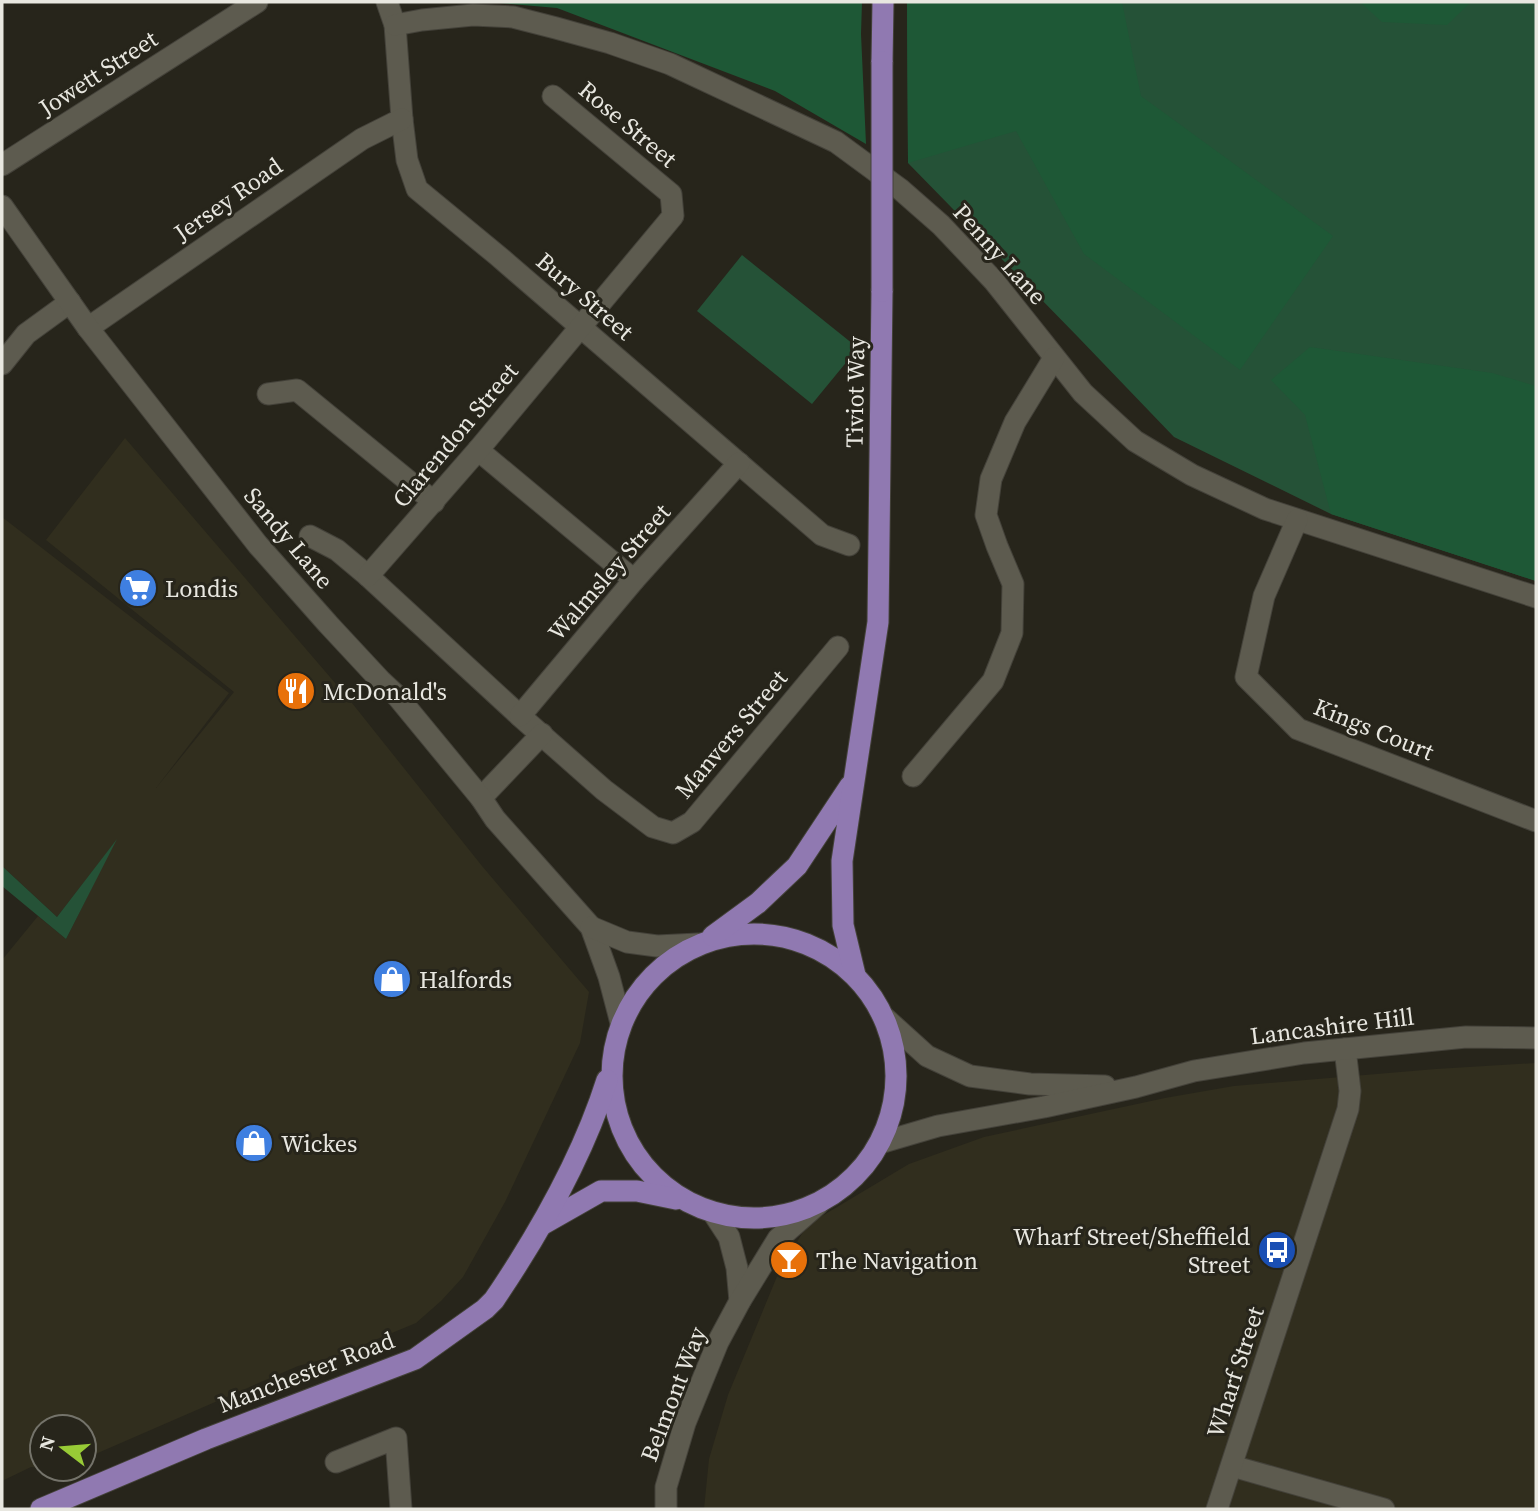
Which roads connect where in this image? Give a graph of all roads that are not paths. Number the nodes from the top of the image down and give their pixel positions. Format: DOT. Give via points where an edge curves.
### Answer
graph roads {
  1 [pos="257,2"];
  2 [pos="387,2"];
  3 [pos="883,2"];
  4 [pos="394,25"];
  5 [pos="553,96"];
  6 [pos="402,119"];
  7 [pos="2,165"];
  8 [pos="2,206"];
  9 [pos="70,302"];
  10 [pos="581,327"];
  11 [pos="88,328"];
  12 [pos="1054,358"];
  13 [pos="2,364"];
  14 [pos="268,394"];
  15 [pos="478,450"];
  16 [pos="738,463"];
  17 [pos="433,502"];
  18 [pos="1297,520"];
  19 [pos="310,536"];
  20 [pos="849,545"];
  21 [pos="368,576"];
  22 [pos="634,580"];
  23 [pos="1536,597"];
  24 [pos="838,647"];
  25 [pos="520,716"];
  26 [pos="542,734"];
  27 [pos="913,776"];
  28 [pos="853,780"];
  29 [pos="481,798"];
  30 [pos="1536,821"];
  31 [pos="653,827"];
  32 [pos="591,928"];
  33 [pos="702,943"];
  34 [pos="855,975"];
  35 [pos="885,1018"];
  36 [pos="621,1023"];
  37 [pos="1536,1038"];
  38 [pos="1345,1049"];
  39 [pos="611,1068"];
  40 [pos="1136,1087"];
  41 [pos="880,1143"];
  42 [pos="682,1201"];
  43 [pos="818,1204"];
  44 [pos="713,1214"];
  45 [pos="543,1224"];
  46 [pos="740,1301"];
  47 [pos="336,1462"];
  48 [pos="1232,1466"];
  49 [pos="41,1509"];
  50 [pos="401,1509"];
  51 [pos="666,1509"];
  52 [pos="1217,1509"];
  53 [pos="1384,1509"];
  1 -- 7 [label="street, Jowett Street"];
  2 -- 4 [label="street"];
  3 -- 28 [label="main road, Tiviot Way, bridge" via="878,622"];
  4 -- 6 [label="street, Bury Street"];
  4 -- 12 [label="street, Penny Lane" via="473,15 513,16 670,64 836,142 942,225 994,281"];
  5 -- 10 [label="street, Rose Street" via="671,194 673,216"];
  6 -- 10 [label="street, Bury Street" via="407,160 417,189"];
  6 -- 11 [label="street, Jersey Road" via="362,139"];
  8 -- 9 [label="street, Sandy Lane"];
  9 -- 11 [label="street, Sandy Lane"];
  9 -- 13 [label="street" via="26,334"];
  10 -- 15 [label="street, Clarendon Street"];
  10 -- 16 [label="street, Bury Street"];
  11 -- 29 [label="street, Sandy Lane" via="258,545 397,696"];
  12 -- 18 [label="street, Penny Lane" via="1083,393 1135,441 1192,475"];
  12 -- 27 [label="street" via="1015,422 991,479 986,515 1013,584 1012,633 993,681"];
  14 -- 17 [label="street" via="297,390"];
  15 -- 17 [label="street, Clarendon Street"];
  15 -- 22 [label="street"];
  16 -- 20 [label="street, Bury Street" via="822,534"];
  16 -- 22 [label="street, Walmsley Street"];
  17 -- 21 [label="street, Clarendon Street"];
  18 -- 23 [label="street, Penny Lane"];
  18 -- 30 [label="street, Kings Court" via="1264,596 1246,677 1298,729"];
  19 -- 21 [label="street, Sandy Lane" via="337,550"];
  21 -- 25 [label="street, Sandy Lane"];
  22 -- 25 [label="street, Walmsley Street"];
  24 -- 31 [label="street, Manvers Street" via="692,822 673,833"];
  25 -- 26 [label="street, Sandy Lane"];
  26 -- 29 [label="street"];
  26 -- 31 [label="street, Sandy Lane"];
  28 -- 33 [label="main road, Tiviot Way" via="797,866 758,903"];
  28 -- 34 [label="main road, Tiviot Way" via="842,874 843,925"];
  29 -- 32 [label="street, Sandy Lane"];
  32 -- 33 [label="street, Sandy Lane" via="647,945"];
  32 -- 36 [label="street, Sandy Lane"];
  33 -- 34 [label="main road" via="745,933 785,936 822,950"];
  33 -- 36 [label="main road" via="670,960 641,988"];
  34 -- 35 [label="main road"];
  35 -- 40 [label="street, Lancashire Hill" via="928,1056 970,1076 1030,1084"];
  35 -- 41 [label="main road" via="896,1060 894,1102"];
  36 -- 39 [label="main road"];
  37 -- 38 [label="street, Lancashire Hill" via="1466,1037"];
  38 -- 40 [label="street, Lancashire Hill" via="1194,1071"];
  38 -- 48 [label="street, Wharf Street" via="1348,1109"];
  39 -- 42 [label="main road" via="614,1107 627,1144 651,1176"];
  39 -- 45 [label="main road, Manchester Road" via="598,1107"];
  40 -- 41 [label="street, Lancashire Hill" via="938,1126"];
  41 -- 43 [label="main road" via="849,1183"];
  42 -- 44 [label="main road"];
  42 -- 45 [label="main road, Manchester Road" via="637,1191 601,1191"];
  43 -- 44 [label="main road" via="746,1220"];
  43 -- 46 [label="street, Belmont Way" via="778,1239"];
  44 -- 46 [label="street" via="729,1237"];
  45 -- 49 [label="main road, Manchester Road" via="494,1300 415,1359 206,1439"];
  46 -- 51 [label="street, Belmont Way" via="685,1423 666,1487"];
  47 -- 50 [label="street" via="405,1434"];
  48 -- 52 [label="street, Wharf Street"];
  48 -- 53 [label="street"];
}
